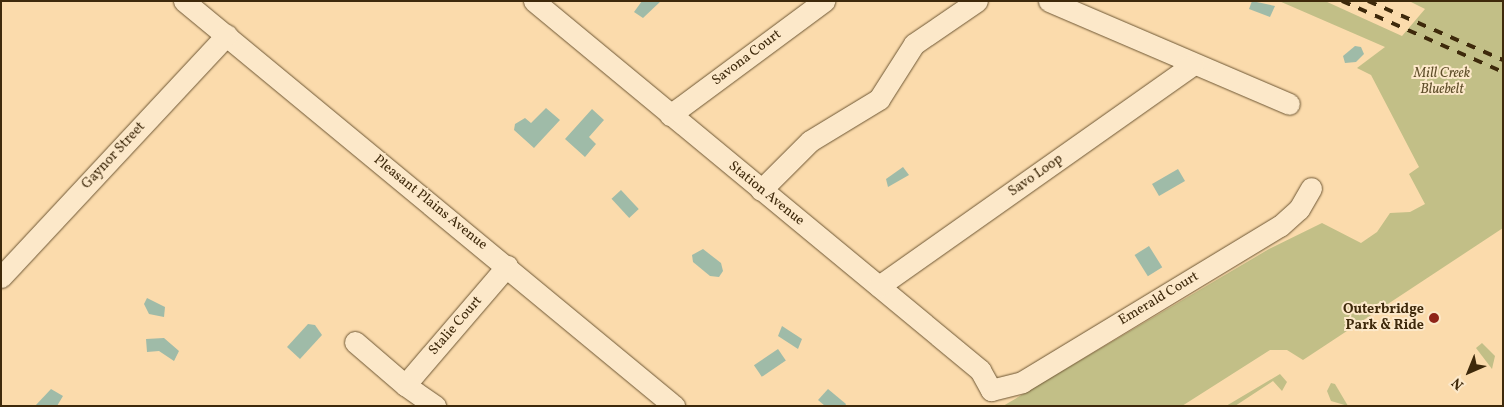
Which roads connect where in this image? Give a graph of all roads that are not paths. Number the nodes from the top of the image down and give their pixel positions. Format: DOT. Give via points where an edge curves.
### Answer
graph roads {
  1 [pos="184,1"];
  2 [pos="534,1"];
  3 [pos="824,1"];
  4 [pos="977,1"];
  5 [pos="1049,1"];
  6 [pos="227,35"];
  7 [pos="1192,65"];
  8 [pos="1289,104"];
  9 [pos="670,115"];
  10 [pos="1311,188"];
  11 [pos="761,190"];
  12 [pos="507,266"];
  13 [pos="1,277"];
  14 [pos="879,286"];
  15 [pos="354,342"];
  16 [pos="405,385"];
  17 [pos="987,398"];
  18 [pos="435,406"];
  19 [pos="674,406"];
  1 -- 6 [label="street, Pleasant Plains Avenue"];
  2 -- 9 [label="street, Station Avenue"];
  3 -- 9 [label="street, Savona Court"];
  4 -- 11 [label="street" via="914,44 879,99 810,140"];
  5 -- 7 [label="street"];
  6 -- 12 [label="street, Pleasant Plains Avenue"];
  6 -- 13 [label="street, Gaynor Street"];
  7 -- 8 [label="street"];
  7 -- 14 [label="street, Savo Loop"];
  9 -- 11 [label="street, Station Avenue"];
  10 -- 17 [label="street, Emerald Court" via="1299,209 1280,226 1022,382"];
  11 -- 14 [label="street, Station Avenue"];
  12 -- 16 [label="street, Stalie Court"];
  12 -- 19 [label="street, Pleasant Plains Avenue"];
  14 -- 17 [label="street, Station Avenue" via="980,370"];
  15 -- 16 [label="street"];
  16 -- 18 [label="street"];
}
